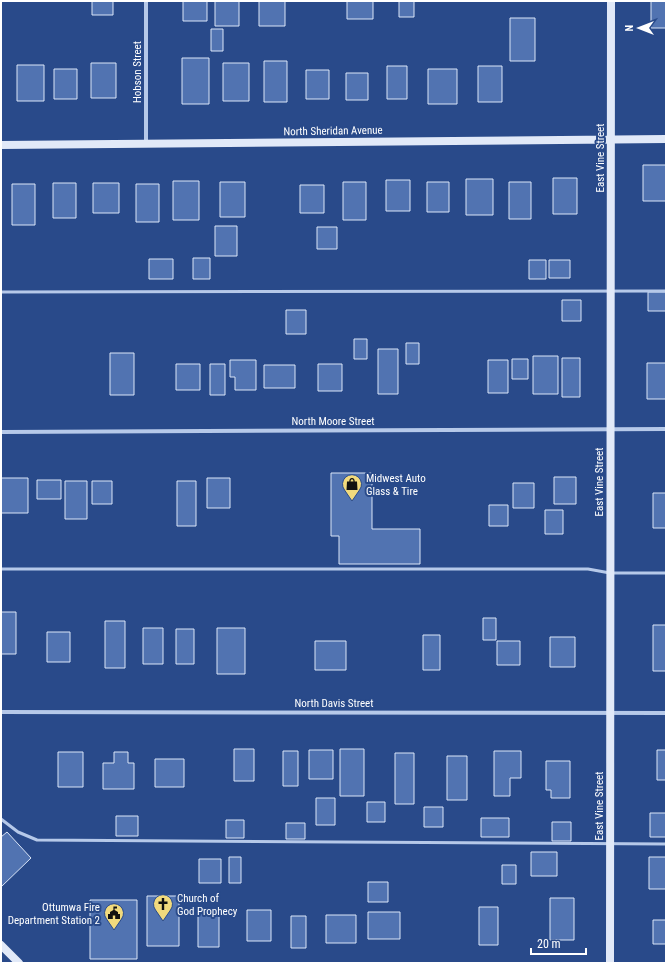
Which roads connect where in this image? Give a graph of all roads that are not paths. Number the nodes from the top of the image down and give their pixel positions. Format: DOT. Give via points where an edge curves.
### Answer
graph roads {
  1 [pos="146,1"];
  2 [pos="611,1"];
  3 [pos="611,139"];
  4 [pos="666,139"];
  5 [pos="146,144"];
  6 [pos="1,145"];
  7 [pos="610,291"];
  8 [pos="666,291"];
  9 [pos="1,292"];
  10 [pos="666,429"];
  11 [pos="610,430"];
  12 [pos="1,432"];
  13 [pos="1,569"];
  14 [pos="610,573"];
  15 [pos="666,573"];
  16 [pos="1,712"];
  17 [pos="610,713"];
  18 [pos="666,713"];
  19 [pos="1,819"];
  20 [pos="610,844"];
  21 [pos="666,844"];
  22 [pos="1,945"];
  23 [pos="19,963"];
  24 [pos="610,963"];
  1 -- 5 [label="street, Hobson Street"];
  2 -- 3 [label="street, East Vine Street"];
  3 -- 4 [label="street, North Sheridan Avenue"];
  3 -- 5 [label="street, North Sheridan Avenue"];
  3 -- 7 [label="street, East Vine Street"];
  5 -- 6 [label="street, North Sheridan Avenue"];
  7 -- 8 [label="lane"];
  7 -- 9 [label="lane"];
  7 -- 11 [label="street, East Vine Street"];
  10 -- 11 [label="street, North Moore Street"];
  11 -- 12 [label="street, North Moore Street"];
  11 -- 14 [label="street, East Vine Street"];
  13 -- 14 [label="lane" via="588,569"];
  14 -- 15 [label="lane"];
  14 -- 17 [label="street, East Vine Street"];
  16 -- 17 [label="street, North Davis Street"];
  17 -- 18 [label="street, North Davis Street"];
  17 -- 20 [label="street, East Vine Street"];
  19 -- 20 [label="lane" via="18,832 37,840"];
  20 -- 21 [label="lane"];
  20 -- 24 [label="street, East Vine Street"];
  22 -- 23 [label="street"];
}
